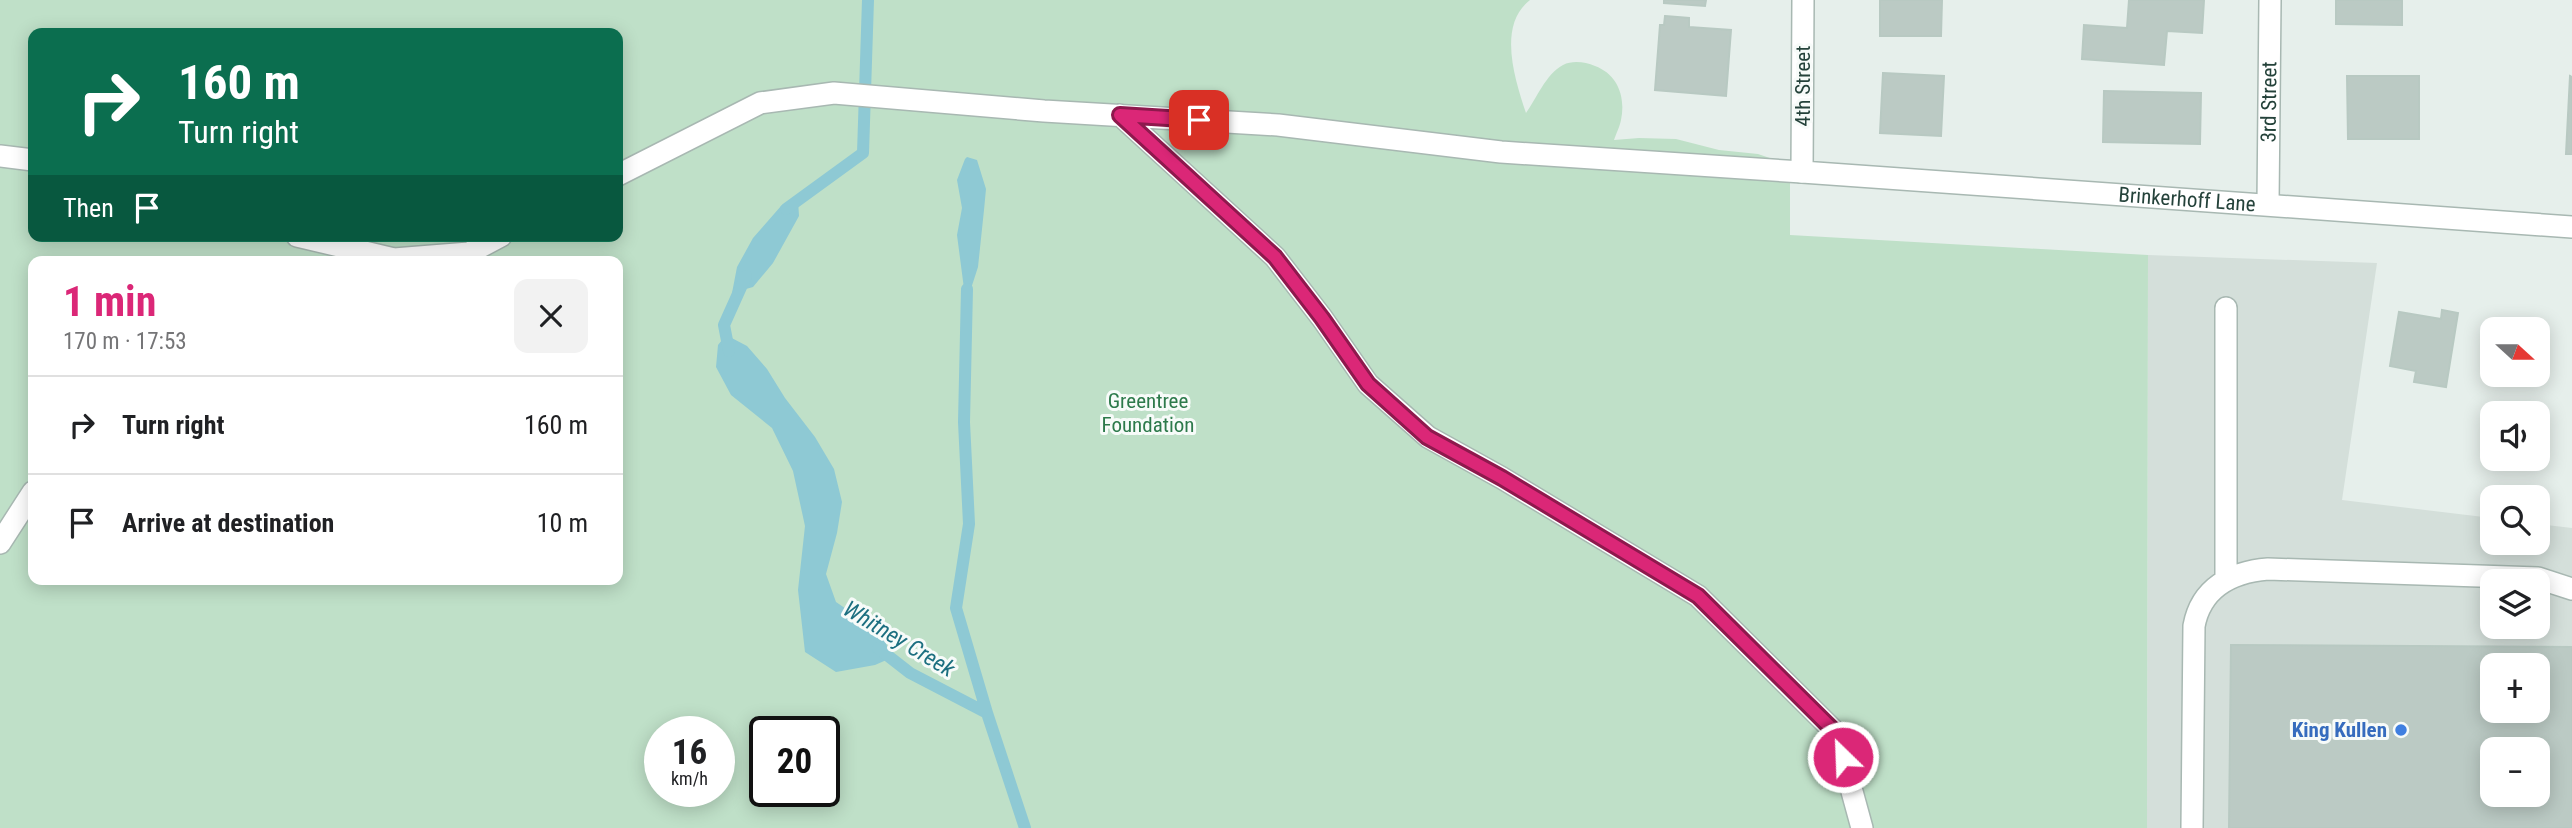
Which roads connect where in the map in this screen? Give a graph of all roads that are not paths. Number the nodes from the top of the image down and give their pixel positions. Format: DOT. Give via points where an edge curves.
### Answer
graph roads {
  1 [pos="1803,0"];
  2 [pos="2270,0"];
  3 [pos="1120,115"];
  4 [pos="0,156"];
  5 [pos="28,159"];
  6 [pos="623,172"];
  7 [pos="1802,172"];
  8 [pos="2268,204"];
  9 [pos="2572,228"];
  10 [pos="321,242"];
  11 [pos="489,242"];
  12 [pos="376,256"];
  13 [pos="435,256"];
  14 [pos="2226,308"];
  15 [pos="28,500"];
  16 [pos="0,543"];
  17 [pos="2226,579"];
  18 [pos="2572,589"];
  19 [pos="1862,828"];
  20 [pos="2192,828"];
  1 -- 7 [label="street, 4th Street"];
  2 -- 8 [label="street, 3rd Street"];
  3 -- 6 [label="street, Brinkerhoff Lane" via="834,93 760,103"];
  3 -- 7 [label="street, Brinkerhoff Lane" via="1278,125 1501,152"];
  3 -- 19 [label="street" via="1275,257 1368,384 1427,437 1698,596 1836,733"];
  4 -- 5 [label="street"];
  7 -- 8 [label="street, Brinkerhoff Lane"];
  8 -- 9 [label="street, Brinkerhoff Lane"];
  10 -- 12 [label="street"];
  11 -- 13 [label="street" via="468,253"];
  14 -- 17 [label="street"];
  15 -- 16 [label="street"];
  17 -- 18 [label="street" via="2246,571 2281,570 2538,578"];
  17 -- 20 [label="street" via="2205,598 2194,626"];
}
